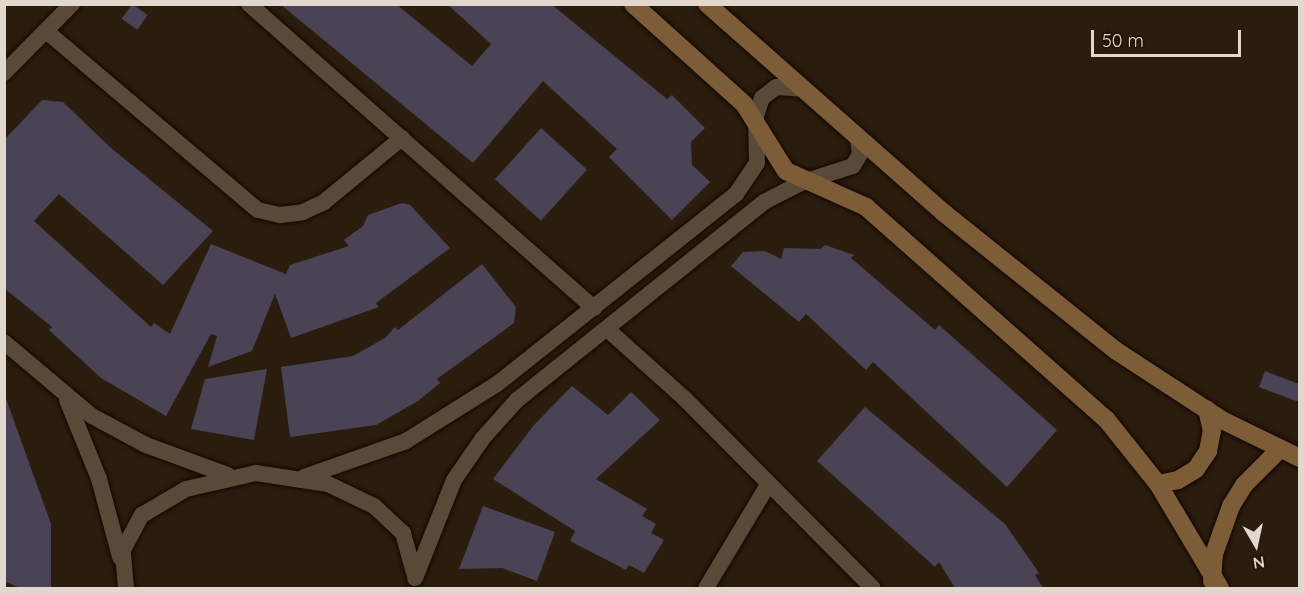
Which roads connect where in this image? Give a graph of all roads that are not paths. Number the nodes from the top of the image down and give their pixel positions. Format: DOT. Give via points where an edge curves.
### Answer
graph roads {
  1 [pos="72,4"];
  2 [pos="249,4"];
  3 [pos="633,4"];
  4 [pos="707,4"];
  5 [pos="46,31"];
  6 [pos="4,73"];
  7 [pos="804,90"];
  8 [pos="757,125"];
  9 [pos="402,138"];
  10 [pos="858,140"];
  11 [pos="803,182"];
  12 [pos="594,308"];
  13 [pos="607,329"];
  14 [pos="4,342"];
  15 [pos="66,399"];
  16 [pos="1207,410"];
  17 [pos="1280,449"];
  18 [pos="1299,458"];
  19 [pos="232,476"];
  20 [pos="304,477"];
  21 [pos="1158,484"];
  22 [pos="768,485"];
  23 [pos="122,563"];
  24 [pos="414,583"];
  25 [pos="1215,585"];
  26 [pos="123,586"];
  27 [pos="706,588"];
  28 [pos="873,588"];
  1 -- 5 [label="street"];
  2 -- 9 [label="street"];
  3 -- 8 [label="street" via="735,96"];
  4 -- 7 [label="street"];
  5 -- 6 [label="street"];
  5 -- 9 [label="street" via="258,210 280,215 303,212 324,202"];
  7 -- 8 [label="street" via="786,85 768,92 758,106"];
  7 -- 10 [label="street"];
  8 -- 11 [label="street" via="780,164"];
  8 -- 12 [label="street" via="757,162 745,185"];
  9 -- 12 [label="street"];
  10 -- 11 [label="street" via="860,154 854,166"];
  10 -- 16 [label="street" via="1115,350"];
  11 -- 13 [label="street" via="764,202"];
  11 -- 21 [label="street" via="842,192 866,207 1106,419"];
  12 -- 20 [label="street" via="438,424 373,456"];
  13 -- 22 [label="street" via="684,398"];
  13 -- 24 [label="street" via="524,395 483,438 444,499"];
  14 -- 15 [label="street"];
  15 -- 19 [label="street" via="146,445"];
  15 -- 23 [label="street" via="99,479"];
  16 -- 17 [label="street"];
  16 -- 21 [label="street" via="1210,441 1196,469 1178,480"];
  17 -- 18 [label="street"];
  17 -- 25 [label="street" via="1244,485 1231,506 1214,554"];
  19 -- 20 [label="street"];
  19 -- 23 [label="street" via="186,489 152,506 133,525"];
  20 -- 24 [label="street" via="352,493 394,520 409,547"];
  21 -- 25 [label="street"];
  22 -- 27 [label="street"];
  22 -- 28 [label="street"];
  23 -- 26 [label="street"];
}
